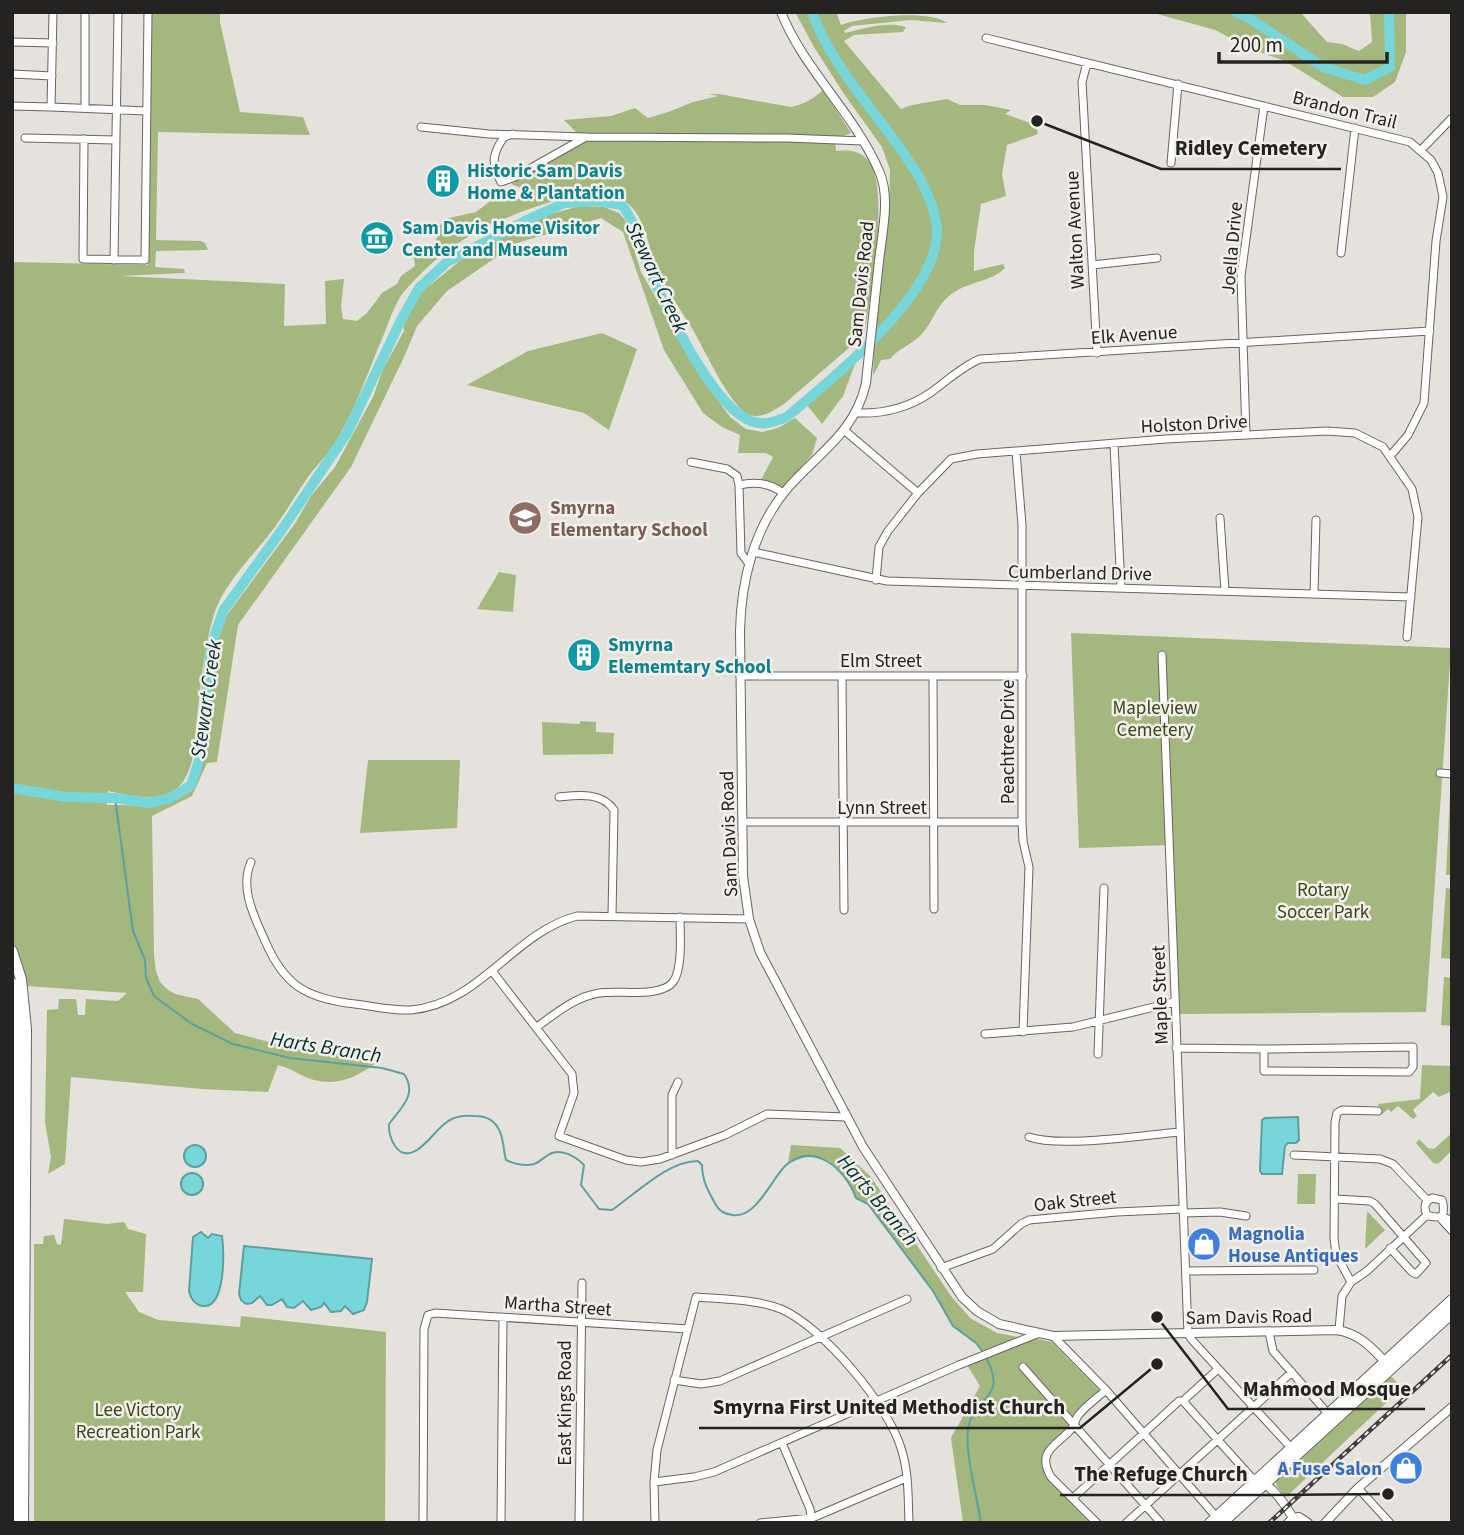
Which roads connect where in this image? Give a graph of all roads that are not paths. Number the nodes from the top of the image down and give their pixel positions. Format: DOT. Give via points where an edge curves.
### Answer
graph roads {
  1 [pos="53,12"];
  2 [pos="86,12"];
  3 [pos="118,12"];
  4 [pos="148,12"];
  5 [pos="780,12"];
  6 [pos="986,38"];
  7 [pos="12,42"];
  8 [pos="52,43"];
  9 [pos="1087,63"];
  10 [pos="12,74"];
  11 [pos="52,76"];
  12 [pos="1178,84"];
  13 [pos="12,106"];
  14 [pos="1264,106"];
  15 [pos="51,107"];
  16 [pos="85,108"];
  17 [pos="116,110"];
  18 [pos="147,111"];
  19 [pos="1452,118"];
  20 [pos="421,127"];
  21 [pos="1356,128"];
  22 [pos="513,134"];
  23 [pos="586,137"];
  24 [pos="25,138"];
  25 [pos="85,139"];
  26 [pos="116,140"];
  27 [pos="863,141"];
  28 [pos="1421,150"];
  29 [pos="1171,163"];
  30 [pos="1341,253"];
  31 [pos="1157,258"];
  32 [pos="114,260"];
  33 [pos="1092,265"];
  34 [pos="1430,331"];
  35 [pos="1243,343"];
  36 [pos="1097,353"];
  37 [pos="856,413"];
  38 [pos="844,430"];
  39 [pos="1245,435"];
  40 [pos="1114,443"];
  41 [pos="1016,452"];
  42 [pos="1391,455"];
  43 [pos="691,462"];
  44 [pos="739,485"];
  45 [pos="918,493"];
  46 [pos="783,494"];
  47 [pos="1220,518"];
  48 [pos="1316,520"];
  49 [pos="752,552"];
  50 [pos="749,564"];
  51 [pos="876,580"];
  52 [pos="1023,587"];
  53 [pos="1121,588"];
  54 [pos="1225,591"];
  55 [pos="1314,594"];
  56 [pos="1410,597"];
  57 [pos="1406,637"];
  58 [pos="1162,655"];
  59 [pos="740,676"];
  60 [pos="842,676"];
  61 [pos="933,676"];
  62 [pos="1023,676"];
  63 [pos="1440,773"];
  64 [pos="1452,774"];
  65 [pos="559,797"];
  66 [pos="743,822"];
  67 [pos="1022,822"];
  68 [pos="843,823"];
  69 [pos="933,823"];
  70 [pos="251,862"];
  71 [pos="1104,888"];
  72 [pos="934,909"];
  73 [pos="844,910"];
  74 [pos="612,915"];
  75 [pos="680,917"];
  76 [pos="749,919"];
  77 [pos="12,951"];
  78 [pos="492,971"];
  79 [pos="12,983"];
  80 [pos="1174,1002"];
  81 [pos="1099,1021"];
  82 [pos="537,1027"];
  83 [pos="1023,1032"];
  84 [pos="985,1034"];
  85 [pos="1177,1048"];
  86 [pos="1264,1049"];
  87 [pos="1098,1054"];
  88 [pos="678,1082"];
  89 [pos="1378,1111"];
  90 [pos="845,1117"];
  91 [pos="1180,1132"];
  92 [pos="1029,1137"];
  93 [pos="672,1155"];
  94 [pos="1294,1155"];
  95 [pos="1335,1156"];
  96 [pos="1335,1199"];
  97 [pos="1427,1200"];
  98 [pos="1183,1211"];
  99 [pos="1427,1215"];
  100 [pos="1246,1216"];
  101 [pos="1442,1216"];
  102 [pos="1452,1222"];
  103 [pos="1452,1231"];
  104 [pos="1403,1236"];
  105 [pos="1390,1248"];
  106 [pos="941,1268"];
  107 [pos="1314,1270"];
  108 [pos="1186,1271"];
  109 [pos="1351,1282"];
  110 [pos="582,1283"];
  111 [pos="906,1299"];
  112 [pos="1452,1300"];
  113 [pos="1452,1313"];
  114 [pos="503,1317"];
  115 [pos="580,1322"];
  116 [pos="688,1329"];
  117 [pos="1339,1331"];
  118 [pos="1269,1332"];
  119 [pos="1037,1334"];
  120 [pos="1188,1334"];
  121 [pos="1054,1336"];
  122 [pos="820,1337"];
  123 [pos="1388,1365"];
  124 [pos="1023,1367"];
  125 [pos="1218,1369"];
  126 [pos="1292,1373"];
  127 [pos="674,1380"];
  128 [pos="1106,1390"];
  129 [pos="877,1401"];
  130 [pos="1183,1401"];
  131 [pos="1452,1406"];
  132 [pos="1255,1407"];
  133 [pos="1331,1416"];
  134 [pos="1074,1426"];
  135 [pos="1144,1434"];
  136 [pos="1218,1440"];
  137 [pos="782,1443"];
  138 [pos="1294,1451"];
  139 [pos="1109,1466"];
  140 [pos="1180,1475"];
  141 [pos="906,1478"];
  142 [pos="654,1482"];
  143 [pos="1261,1482"];
  144 [pos="1358,1488"];
  145 [pos="1074,1497"];
  146 [pos="1145,1506"];
  147 [pos="1291,1520"];
  148 [pos="812,1521"];
  149 [pos="1217,1521"];
  150 [pos="1307,1521"];
  151 [pos="1326,1521"];
  152 [pos="14,1523"];
  153 [pos="23,1523"];
  154 [pos="423,1523"];
  155 [pos="501,1523"];
  156 [pos="579,1523"];
  157 [pos="655,1523"];
  158 [pos="760,1523"];
  159 [pos="909,1523"];
  160 [pos="1097,1523"];
  161 [pos="1126,1523"];
  162 [pos="1161,1523"];
  163 [pos="1390,1523"];
  1 -- 8 [label="street"];
  2 -- 16 [label="street"];
  3 -- 17 [label="street"];
  4 -- 18 [label="street"];
  5 -- 27 [label="street, Sam Davis Road"];
  6 -- 9 [label="street, Brandon Trail"];
  7 -- 8 [label="street"];
  8 -- 11 [label="street"];
  9 -- 12 [label="street, Brandon Trail"];
  9 -- 33 [label="street, Walton Avenue" via="1082,90"];
  10 -- 11 [label="street"];
  11 -- 15 [label="street"];
  12 -- 14 [label="street, Brandon Trail"];
  12 -- 29 [label="street"];
  13 -- 15 [label="street"];
  14 -- 21 [label="street, Brandon Trail"];
  14 -- 35 [label="street, Joella Drive" via="1241,276"];
  15 -- 16 [label="street"];
  16 -- 17 [label="street"];
  17 -- 18 [label="street"];
  17 -- 26 [label="street"];
  18 -- 32 [label="street" via="145,260"];
  19 -- 28 [label="street"];
  20 -- 22 [label="street"];
  21 -- 28 [label="street, Brandon Trail" via="1410,142"];
  21 -- 30 [label="street"];
  22 -- 23 [label="street"];
  22 -- 23 [label="street" via="504,137 493,158 501,182"];
  23 -- 27 [label="street"];
  24 -- 25 [label="street"];
  25 -- 26 [label="street"];
  25 -- 32 [label="street" via="83,259"];
  26 -- 32 [label="street"];
  27 -- 37 [label="street, Sam Davis Road" via="881,174 884,197 867,375"];
  28 -- 34 [label="street" via="1438,173 1443,197"];
  31 -- 33 [label="street"];
  33 -- 36 [label="street, Walton Avenue"];
  34 -- 35 [label="street, Elk Avenue"];
  34 -- 42 [label="street" via="1424,403 1408,435"];
  35 -- 36 [label="street, Elk Avenue"];
  35 -- 39 [label="street, Joella Drive"];
  36 -- 37 [label="street, Elk Avenue" via="981,359 915,402 880,413"];
  37 -- 38 [label="street, Sam Davis Road"];
  38 -- 45 [label="street"];
  38 -- 46 [label="street, Sam Davis Road"];
  39 -- 40 [label="street, Holston Drive"];
  39 -- 42 [label="street, Holston Drive" via="1355,433"];
  40 -- 41 [label="street, Holston Drive"];
  40 -- 53 [label="street"];
  41 -- 45 [label="street, Holston Drive" via="951,459"];
  41 -- 52 [label="street, Peachtree Drive"];
  42 -- 56 [label="street, Holston Drive" via="1412,489 1418,517"];
  43 -- 44 [label="street" via="727,469 737,476"];
  44 -- 46 [label="street" via="774,485"];
  44 -- 50 [label="street" via="741,552"];
  45 -- 51 [label="street, Holston Drive" via="881,541"];
  46 -- 49 [label="street, Sam Davis Road"];
  47 -- 54 [label="street"];
  48 -- 55 [label="street"];
  49 -- 50 [label="street, Sam Davis Road"];
  49 -- 51 [label="street, Cumberland Drive"];
  50 -- 59 [label="street, Sam Davis Road" via="740,612"];
  51 -- 52 [label="street, Cumberland Drive"];
  52 -- 53 [label="street, Cumberland Drive"];
  52 -- 62 [label="street, Peachtree Drive"];
  53 -- 54 [label="street, Cumberland Drive"];
  54 -- 55 [label="street, Cumberland Drive"];
  55 -- 56 [label="street, Cumberland Drive"];
  56 -- 57 [label="street, Holston Drive"];
  58 -- 80 [label="street, Maple Street"];
  59 -- 60 [label="street, Elm Street"];
  59 -- 66 [label="street, Sam Davis Road"];
  60 -- 61 [label="street, Elm Street"];
  60 -- 68 [label="street"];
  61 -- 62 [label="street, Elm Street"];
  61 -- 69 [label="street"];
  62 -- 67 [label="street, Peachtree Drive"];
  63 -- 64 [label="street"];
  65 -- 74 [label="street" via="600,798 614,810"];
  66 -- 68 [label="street, Lynn Street"];
  66 -- 76 [label="street, Sam Davis Road"];
  67 -- 69 [label="street, Lynn Street"];
  67 -- 83 [label="street, Peachtree Drive" via="1029,867"];
  68 -- 69 [label="street, Lynn Street"];
  68 -- 73 [label="street"];
  69 -- 72 [label="street"];
  70 -- 78 [label="street" via="246,886 267,946 290,980 313,996 419,1009 454,998"];
  71 -- 81 [label="street"];
  74 -- 75 [label="street"];
  74 -- 78 [label="street" via="577,916 560,922"];
  75 -- 76 [label="street"];
  75 -- 82 [label="street" via="677,975 670,986 584,997"];
  76 -- 90 [label="street, Sam Davis Road" via="760,952"];
  77 -- 153 [label="main road" via="21,979 26,1030"];
  78 -- 82 [label="street"];
  79 -- 152 [label="main road" via="16,1026"];
  80 -- 81 [label="street"];
  80 -- 85 [label="street, Maple Street"];
  81 -- 83 [label="street"];
  81 -- 87 [label="street"];
  82 -- 93 [label="street" via="574,1080 572,1102 559,1136 632,1161"];
  83 -- 84 [label="street"];
  85 -- 86 [label="street"];
  85 -- 91 [label="street, Maple Street"];
  86 -- 86 [label="street" via="1413,1047 1413,1067 1409,1072 1264,1071"];
  88 -- 93 [label="street" via="672,1095"];
  89 -- 95 [label="street" via="1337,1112"];
  90 -- 93 [label="street" via="767,1114"];
  90 -- 106 [label="street, Sam Davis Road"];
  91 -- 92 [label="street" via="1045,1142"];
  91 -- 98 [label="street, Maple Street"];
  94 -- 95 [label="street"];
  95 -- 96 [label="street"];
  95 -- 97 [label="street" via="1393,1164"];
  96 -- 104 [label="street" via="1370,1201"];
  96 -- 109 [label="street" via="1336,1254"];
  97 -- 99 [label="street"];
  97 -- 101 [label="street" via="1442,1200"];
  98 -- 100 [label="street, Oak Street"];
  98 -- 106 [label="street, Oak Street" via="1030,1220 993,1249"];
  98 -- 108 [label="street, Maple Street"];
  99 -- 101 [label="street"];
  99 -- 104 [label="street"];
  101 -- 102 [label="street"];
  101 -- 103 [label="street"];
  104 -- 105 [label="street"];
  104 -- 105 [label="street" via="1426,1261 1416,1274"];
  105 -- 109 [label="street"];
  106 -- 119 [label="street, Sam Davis Road" via="977,1311 999,1324"];
  107 -- 108 [label="street"];
  108 -- 120 [label="street, Maple Street"];
  109 -- 117 [label="street" via="1342,1296"];
  110 -- 115 [label="street, East Kings Road"];
  111 -- 122 [label="street"];
  112 -- 123 [label="main road"];
  113 -- 123 [label="main road"];
  114 -- 115 [label="street, Martha Street"];
  114 -- 154 [label="street, Martha Street" via="426,1316"];
  114 -- 155 [label="street"];
  115 -- 116 [label="street, Martha Street"];
  115 -- 156 [label="street, East Kings Road"];
  116 -- 122 [label="street" via="696,1297 779,1308"];
  116 -- 127 [label="street"];
  117 -- 118 [label="street, Sam Davis Road"];
  117 -- 123 [label="street, Sam Davis Road" via="1364,1340"];
  118 -- 120 [label="street, Sam Davis Road"];
  118 -- 126 [label="street" via="1273,1351"];
  119 -- 121 [label="street, Sam Davis Road"];
  119 -- 129 [label="street"];
  120 -- 121 [label="street, Sam Davis Road"];
  120 -- 125 [label="street"];
  121 -- 128 [label="street"];
  122 -- 127 [label="street" via="720,1381"];
  122 -- 129 [label="street"];
  123 -- 133 [label="main road"];
  124 -- 134 [label="street"];
  125 -- 130 [label="street"];
  125 -- 132 [label="street"];
  126 -- 132 [label="street"];
  126 -- 133 [label="street"];
  127 -- 142 [label="street"];
  128 -- 134 [label="street" via="1079,1415"];
  128 -- 135 [label="street"];
  129 -- 137 [label="street"];
  129 -- 141 [label="street" via="899,1442"];
  130 -- 135 [label="street"];
  130 -- 136 [label="street"];
  131 -- 144 [label="street"];
  132 -- 136 [label="street"];
  132 -- 138 [label="street"];
  133 -- 138 [label="main road"];
  134 -- 139 [label="street"];
  134 -- 145 [label="street" via="1049,1449 1045,1459 1051,1477"];
  135 -- 139 [label="street"];
  135 -- 140 [label="street"];
  136 -- 140 [label="street"];
  136 -- 143 [label="street"];
  137 -- 142 [label="street" via="714,1472"];
  137 -- 148 [label="street"];
  138 -- 143 [label="main road"];
  139 -- 145 [label="street"];
  139 -- 146 [label="street"];
  140 -- 146 [label="street"];
  140 -- 149 [label="street"];
  141 -- 148 [label="street"];
  141 -- 159 [label="street"];
  142 -- 157 [label="street"];
  143 -- 147 [label="street"];
  143 -- 149 [label="main road"];
  144 -- 151 [label="street"];
  144 -- 163 [label="street"];
  145 -- 160 [label="street"];
  146 -- 161 [label="street"];
  146 -- 162 [label="street"];
  147 -- 150 [label="street"];
  148 -- 158 [label="street"];
  150 -- 151 [label="street"];
}
